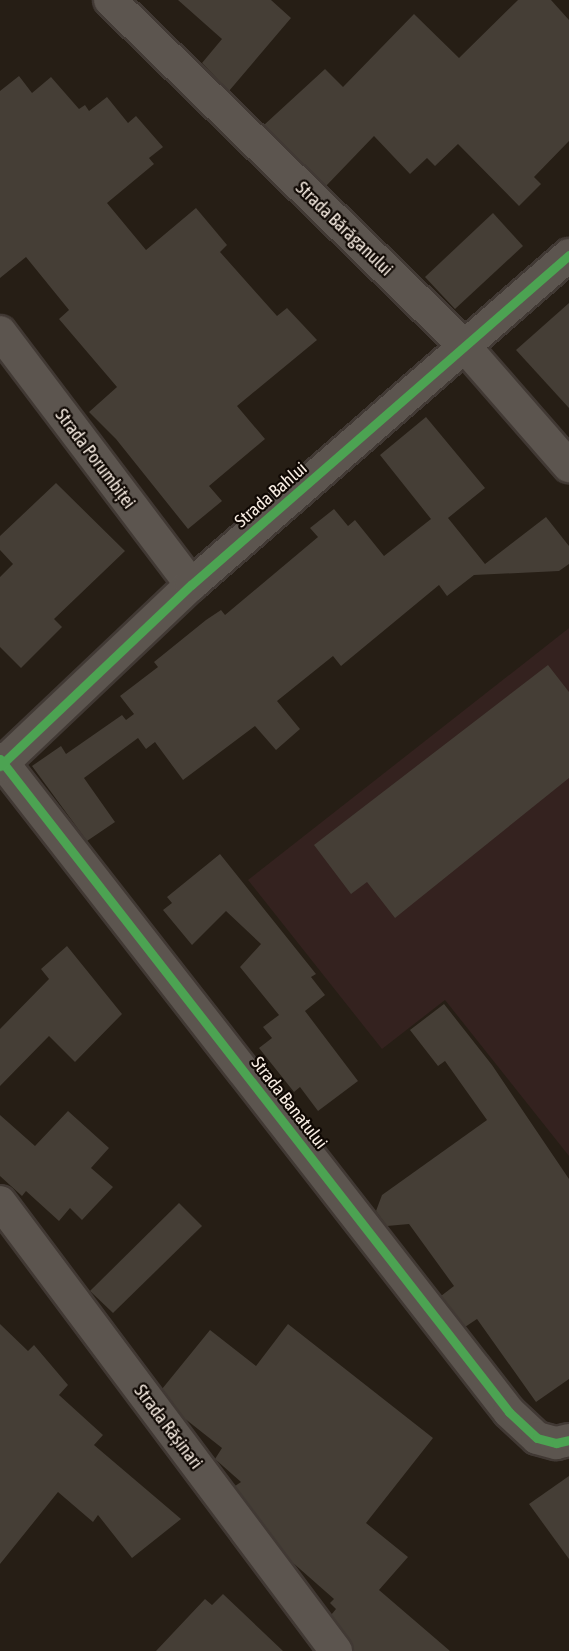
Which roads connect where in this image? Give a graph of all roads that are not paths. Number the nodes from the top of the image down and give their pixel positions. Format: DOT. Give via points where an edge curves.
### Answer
graph roads {
  1 [pos="110,0"];
  2 [pos="569,255"];
  3 [pos="0,332"];
  4 [pos="466,348"];
  5 [pos="569,466"];
  6 [pos="191,585"];
  7 [pos="1,762"];
  8 [pos="0,1202"];
  9 [pos="569,1440"];
  10 [pos="336,1651"];
  1 -- 4 [label="street, Strada Bărăganului"];
  2 -- 4 [label="street, Strada Bahlui"];
  3 -- 6 [label="street, Strada Porumbiței"];
  4 -- 5 [label="street, Strada Bărăganului"];
  4 -- 6 [label="street, Strada Bahlui"];
  6 -- 7 [label="street, Strada Bahlui"];
  7 -- 9 [label="street, Strada Banatului" via="509,1412 537,1438 556,1443"];
  8 -- 10 [label="street, Strada Rășinari"];
}
